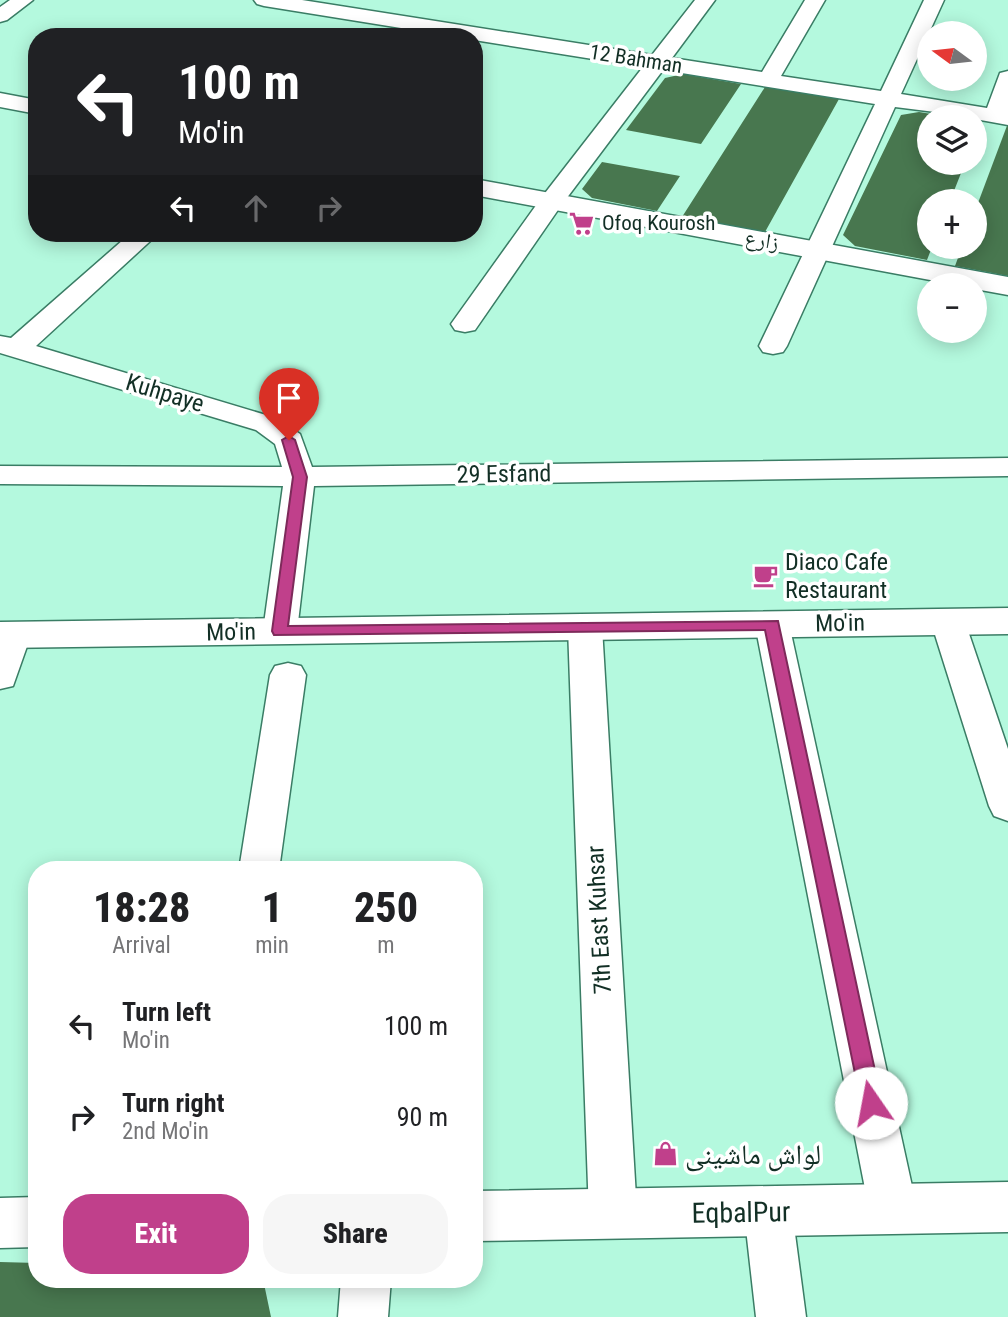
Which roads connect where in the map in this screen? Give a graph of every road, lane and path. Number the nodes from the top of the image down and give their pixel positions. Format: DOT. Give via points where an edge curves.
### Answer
graph roads {
  1 [pos="23,0"];
  2 [pos="264,0"];
  3 [pos="399,0"];
  4 [pos="705,0"];
  5 [pos="815,0"];
  6 [pos="934,0"];
  7 [pos="0,16"];
  8 [pos="379,18"];
  9 [pos="369,28"];
  10 [pos="442,28"];
  11 [pos="483,34"];
  12 [pos="657,62"];
  13 [pos="1008,78"];
  14 [pos="768,80"];
  15 [pos="888,99"];
  16 [pos="0,100"];
  17 [pos="28,105"];
  18 [pos="1002,117"];
  19 [pos="483,189"];
  20 [pos="551,202"];
  21 [pos="135,242"];
  22 [pos="816,250"];
  23 [pos="1008,286"];
  24 [pos="465,324"];
  25 [pos="8,346"];
  26 [pos="773,346"];
  27 [pos="1008,467"];
  28 [pos="0,475"];
  29 [pos="300,477"];
  30 [pos="1008,621"];
  31 [pos="948,622"];
  32 [pos="772,624"];
  33 [pos="585,627"];
  34 [pos="280,631"];
  35 [pos="7,635"];
  36 [pos="288,675"];
  37 [pos="0,677"];
  38 [pos="1008,806"];
  39 [pos="260,861"];
  40 [pos="1008,1207"];
  41 [pos="893,1209"];
  42 [pos="768,1211"];
  43 [pos="613,1214"];
  44 [pos="483,1216"];
  45 [pos="28,1222"];
  46 [pos="0,1223"];
  47 [pos="365,1288"];
  48 [pos="363,1317"];
  49 [pos="781,1317"];
  1 -- 7 [label="street"];
  2 -- 8 [label="street, 12 Bahman"];
  3 -- 8 [label="street"];
  4 -- 12 [label="street"];
  5 -- 14 [label="street"];
  6 -- 15 [label="street"];
  8 -- 9 [label="street"];
  8 -- 10 [label="street, 12 Bahman"];
  11 -- 12 [label="street, 12 Bahman"];
  12 -- 14 [label="street, 12 Bahman"];
  12 -- 20 [label="street"];
  13 -- 18 [label="street"];
  14 -- 15 [label="street, 12 Bahman"];
  15 -- 18 [label="street, 12 Bahman"];
  15 -- 22 [label="street"];
  16 -- 17 [label="street"];
  19 -- 20 [label="street, زارع"];
  20 -- 22 [label="street, زارع"];
  20 -- 24 [label="street"];
  21 -- 25 [label="street"];
  22 -- 23 [label="street, زارع"];
  22 -- 26 [label="street"];
  25 -- 29 [label="street, Kuhpaye" via="266,424 289,440"];
  27 -- 29 [label="street, 29 Esfand"];
  28 -- 29 [label="street, 29 Esfand"];
  29 -- 34 [label="street"];
  30 -- 31 [label="street, Mo'in"];
  31 -- 32 [label="street, Mo'in"];
  31 -- 38 [label="street"];
  32 -- 33 [label="street, Mo'in"];
  32 -- 41 [label="street"];
  33 -- 34 [label="street, Mo'in"];
  33 -- 43 [label="street, 7th East Kuhsar"];
  34 -- 35 [label="street, Mo'in"];
  35 -- 37 [label="street"];
  36 -- 39 [label="street"];
  40 -- 41 [label="street, EqbalPur"];
  41 -- 42 [label="street, EqbalPur"];
  42 -- 43 [label="street, EqbalPur"];
  42 -- 49 [label="street"];
  43 -- 44 [label="street, EqbalPur"];
  45 -- 46 [label="street"];
  47 -- 48 [label="street"];
}
